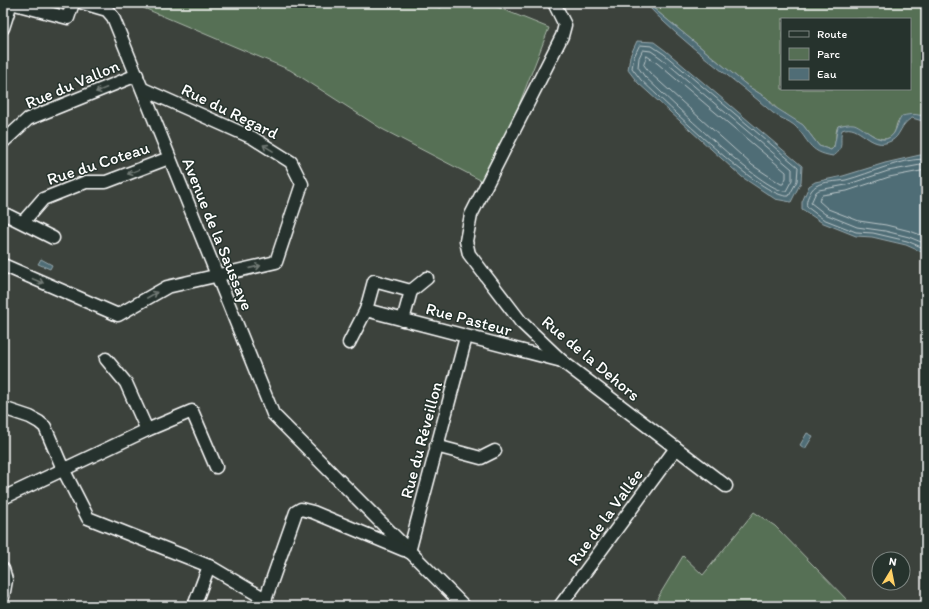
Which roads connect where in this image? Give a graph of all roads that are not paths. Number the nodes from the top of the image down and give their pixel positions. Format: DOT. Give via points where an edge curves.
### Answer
graph roads {
  1 [pos="11,3"];
  2 [pos="73,3"];
  3 [pos="83,3"];
  4 [pos="554,3"];
  5 [pos="3,28"];
  6 [pos="137,75"];
  7 [pos="143,89"];
  8 [pos="3,142"];
  9 [pos="169,158"];
  10 [pos="3,213"];
  11 [pos="23,222"];
  12 [pos="53,238"];
  13 [pos="3,265"];
  14 [pos="217,276"];
  15 [pos="427,278"];
  16 [pos="411,291"];
  17 [pos="366,310"];
  18 [pos="403,320"];
  19 [pos="466,336"];
  20 [pos="349,343"];
  21 [pos="106,359"];
  22 [pos="564,362"];
  23 [pos="3,408"];
  24 [pos="147,430"];
  25 [pos="436,446"];
  26 [pos="676,448"];
  27 [pos="495,451"];
  28 [pos="216,467"];
  29 [pos="62,469"];
  30 [pos="726,486"];
  31 [pos="3,498"];
  32 [pos="409,552"];
  33 [pos="209,566"];
  34 [pos="3,569"];
  35 [pos="3,597"];
  36 [pos="264,602"];
  37 [pos="194,606"];
  38 [pos="464,606"];
  39 [pos="560,606"];
  1 -- 2 [label="street" via="68,18"];
  1 -- 5 [label="street"];
  3 -- 6 [label="street, Avenue de la Saussaye" via="107,10 113,17"];
  4 -- 22 [label="street, Rue de la Dehors" via="565,25 562,36 471,215 466,241 469,254 521,322"];
  6 -- 7 [label="street, Avenue de la Saussaye"];
  6 -- 8 [label="street, Rue du Vallon, one-way" via="28,119"];
  7 -- 9 [label="street, Avenue de la Saussaye"];
  14 -- 7 [label="street, Rue du Regard, one-way" via="276,262 302,184 291,162 253,138"];
  9 -- 11 [label="street, Rue du Coteau, one-way" via="106,182 86,182 43,199"];
  9 -- 14 [label="street, Avenue de la Saussaye"];
  10 -- 11 [label="street"];
  11 -- 12 [label="street"];
  13 -- 14 [label="street, Rue du Regard, one-way" via="118,315 167,287"];
  14 -- 32 [label="street, Avenue de la Saussaye" via="273,414"];
  15 -- 16 [label="street"];
  16 -- 17 [label="street" via="374,281"];
  16 -- 18 [label="street"];
  17 -- 18 [label="street, Rue Pasteur"];
  17 -- 20 [label="street"];
  18 -- 19 [label="street, Rue Pasteur"];
  19 -- 22 [label="street, Rue Pasteur"];
  19 -- 25 [label="street, Rue du Réveillon"];
  21 -- 24 [label="street" via="126,383"];
  22 -- 26 [label="street, Rue de la Dehors"];
  23 -- 29 [label="street" via="30,417 45,427"];
  24 -- 28 [label="street" via="192,411"];
  24 -- 29 [label="street"];
  25 -- 27 [label="street" via="481,458"];
  25 -- 32 [label="street, Rue du Réveillon"];
  26 -- 30 [label="street, Rue de la Dehors"];
  26 -- 39 [label="street, Rue de la Vallée"];
  29 -- 31 [label="street"];
  29 -- 33 [label="street" via="88,518"];
  32 -- 36 [label="street" via="301,509 296,512"];
  32 -- 38 [label="street, Avenue de la Saussaye"];
  33 -- 36 [label="street"];
  33 -- 37 [label="street"];
  34 -- 35 [label="street" via="6,580"];
}
